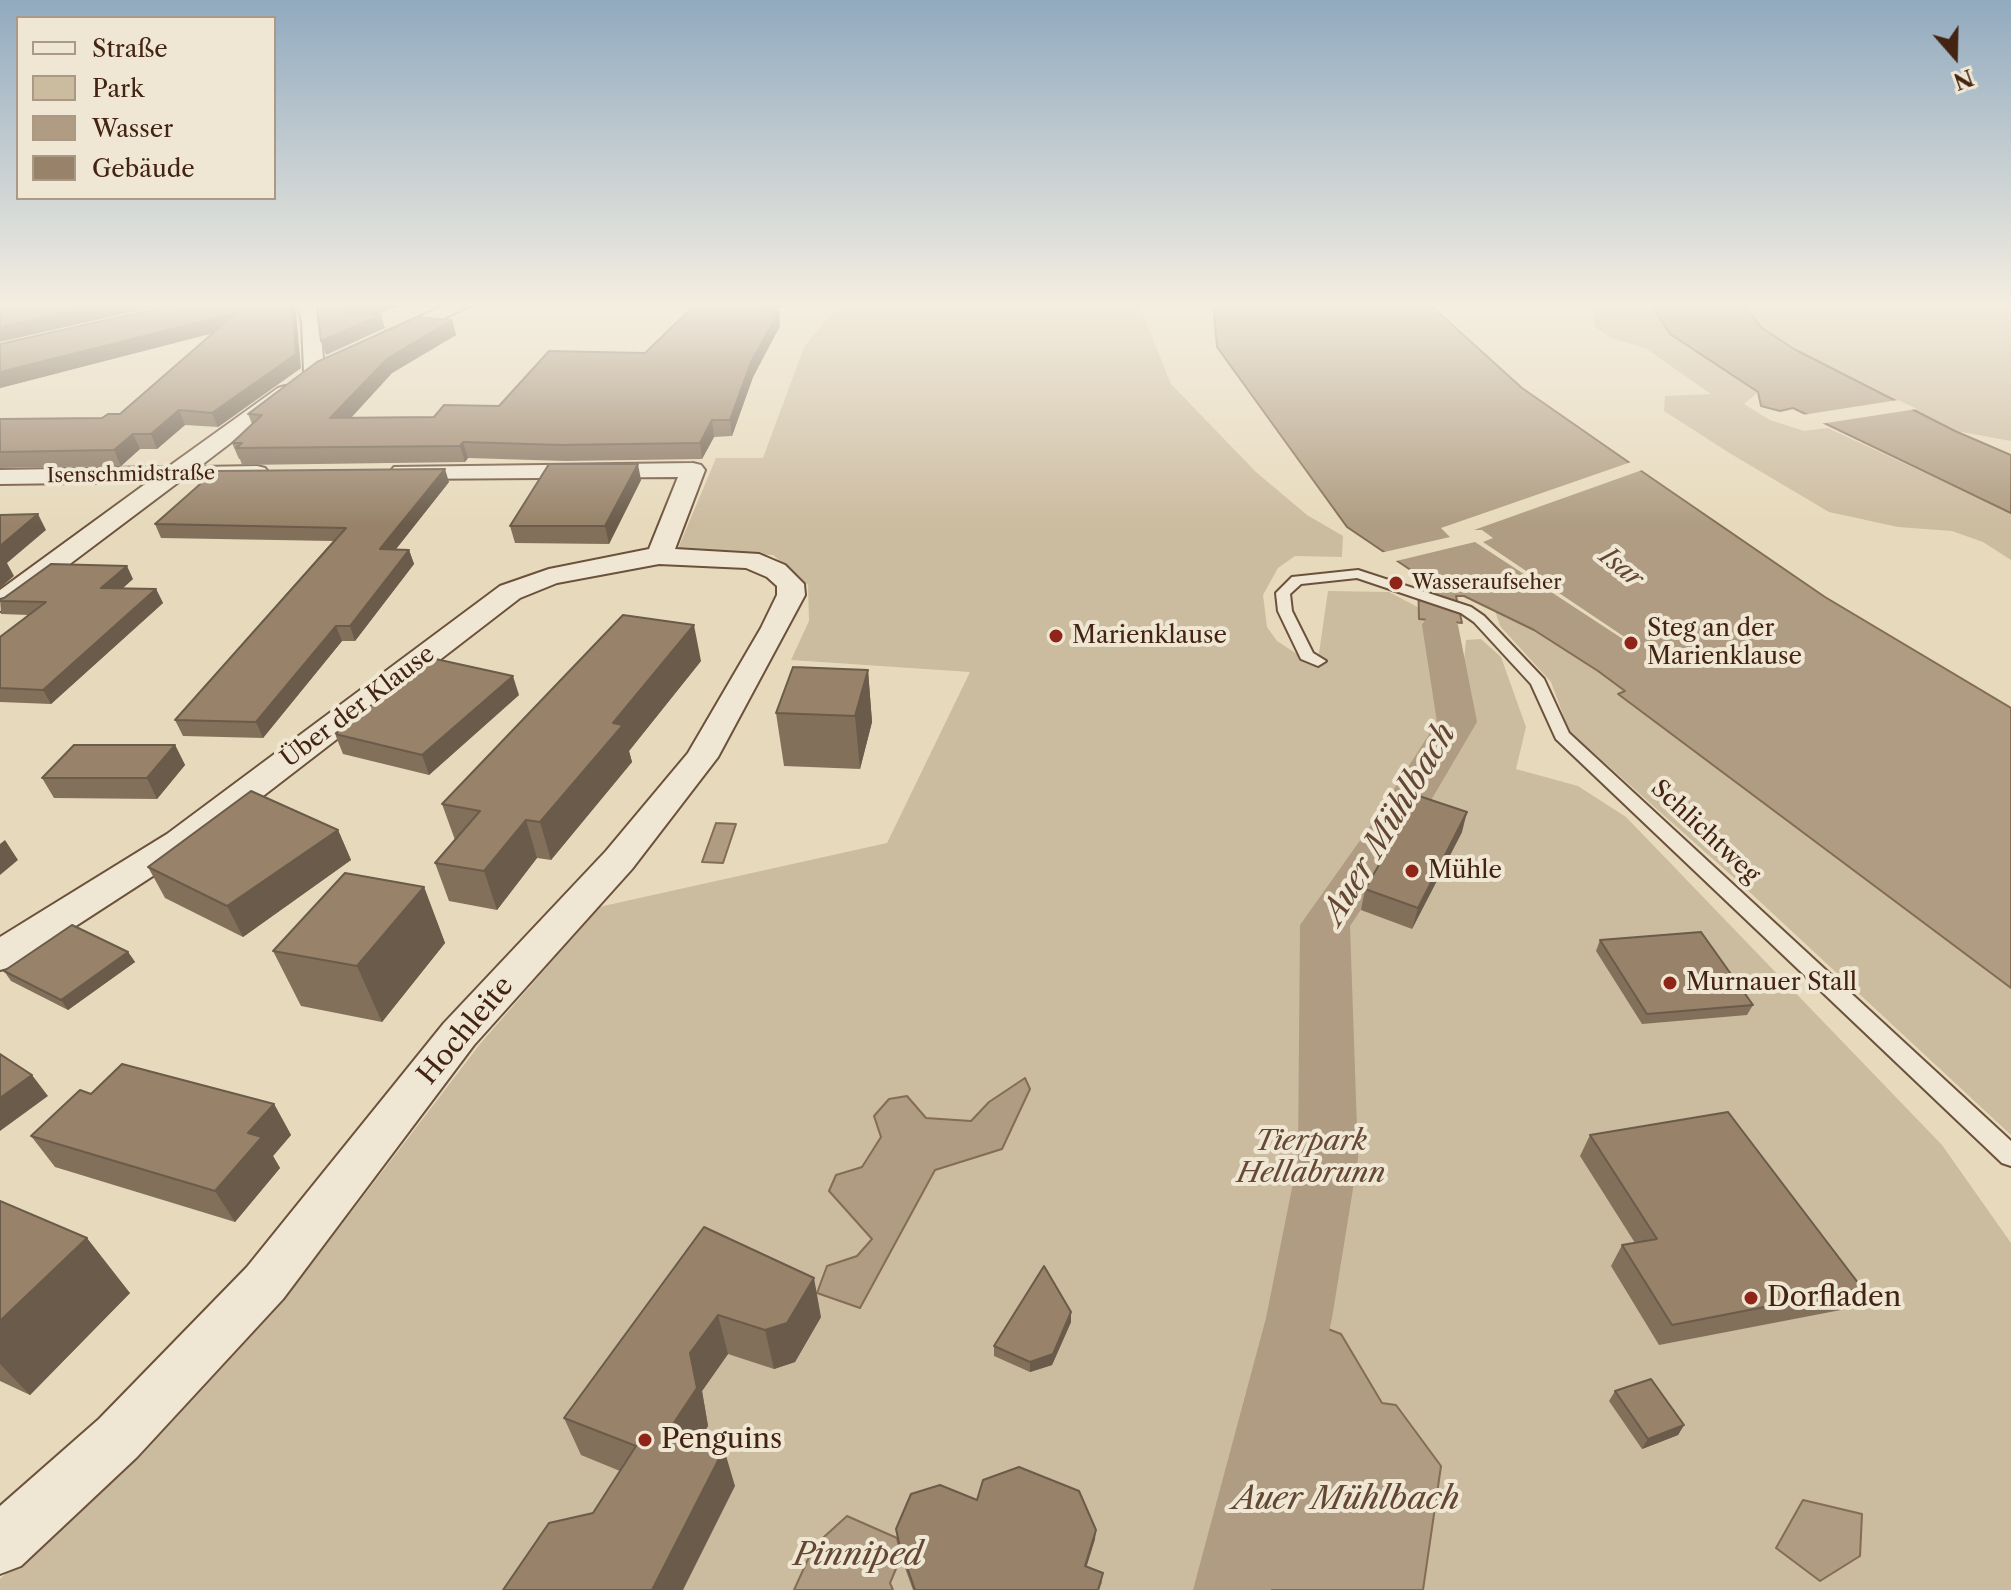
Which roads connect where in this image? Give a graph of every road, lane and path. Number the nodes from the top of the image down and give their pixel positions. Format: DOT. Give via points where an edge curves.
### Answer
graph roads {
  1 [pos="307,376"];
  2 [pos="385,472"];
  3 [pos="279,473"];
  4 [pos="173,474"];
  5 [pos="0,477"];
  6 [pos="659,556"];
  7 [pos="0,603"];
  8 [pos="1318,661"];
  9 [pos="0,956"];
  10 [pos="2011,1156"];
  11 [pos="0,1545"];
  1 -- 4 [label="street"];
  2 -- 6 [label="street" via="693,470"];
  3 -- 4 [label="street, Isenschmidstraße"];
  4 -- 5 [label="street, Isenschmidstraße"];
  4 -- 7 [label="street"];
  6 -- 9 [label="street, Über der Klause" via="549,577 510,592 180,842"];
  6 -- 11 [label="street, Hochleite" via="750,560 790,584 791,595 775,628 702,757 619,860 459,1034 265,1283 118,1438"];
  8 -- 10 [label="lane, Schlichtweg" via="1307,656 1285,611 1283,593 1297,580 1358,574 1479,619 1538,682 1562,735"];
}
